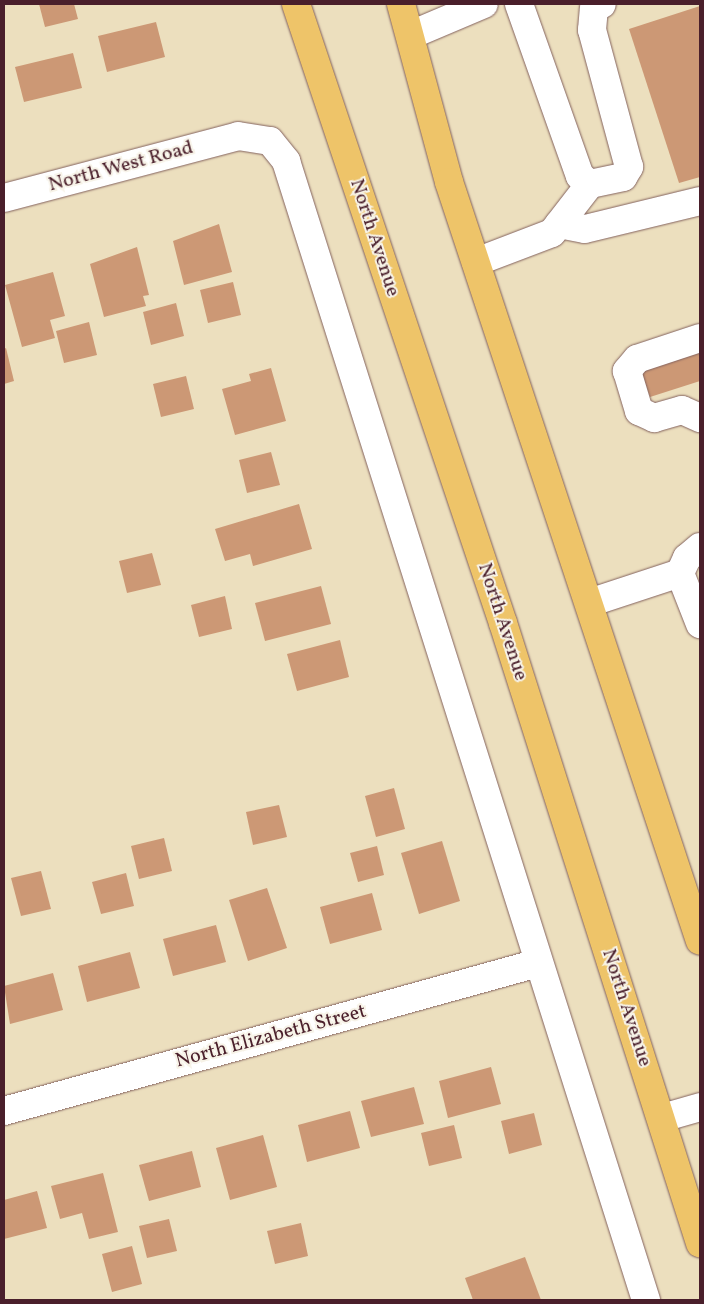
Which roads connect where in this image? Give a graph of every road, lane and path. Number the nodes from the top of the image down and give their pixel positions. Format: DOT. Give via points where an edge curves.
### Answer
graph roads {
  1 [pos="296,4"];
  2 [pos="401,4"];
  3 [pos="484,4"];
  4 [pos="519,4"];
  5 [pos="597,5"];
  6 [pos="411,35"];
  7 [pos="590,184"];
  8 [pos="4,198"];
  9 [pos="700,201"];
  10 [pos="559,224"];
  11 [pos="476,262"];
  12 [pos="700,338"];
  13 [pos="700,418"];
  14 [pos="700,547"];
  15 [pos="680,573"];
  16 [pos="589,604"];
  17 [pos="700,624"];
  18 [pos="700,941"];
  19 [pos="538,963"];
  20 [pos="700,1107"];
  21 [pos="4,1111"];
  22 [pos="662,1118"];
  23 [pos="700,1243"];
  24 [pos="646,1300"];
  1 -- 22 [label="main road, North Avenue" via="503,623"];
  2 -- 6 [label="main road"];
  3 -- 6 [label="street"];
  4 -- 7 [label="street" via="580,176"];
  5 -- 7 [label="street" via="592,30 629,167 623,177"];
  6 -- 11 [label="main road" via="449,182"];
  7 -- 10 [label="street"];
  8 -- 19 [label="street, North West Road" via="238,136 270,141 286,161"];
  9 -- 10 [label="street" via="586,229"];
  10 -- 11 [label="street" via="543,239"];
  11 -- 16 [label="main road"];
  12 -- 13 [label="street" via="637,359 627,371 639,411 654,418 682,410"];
  14 -- 15 [label="street" via="687,558"];
  15 -- 16 [label="street"];
  15 -- 17 [label="street"];
  16 -- 18 [label="main road"];
  19 -- 21 [label="street, North Elizabeth Street"];
  19 -- 24 [label="street"];
  20 -- 22 [label="street"];
  22 -- 23 [label="main road, North Avenue"];
}
